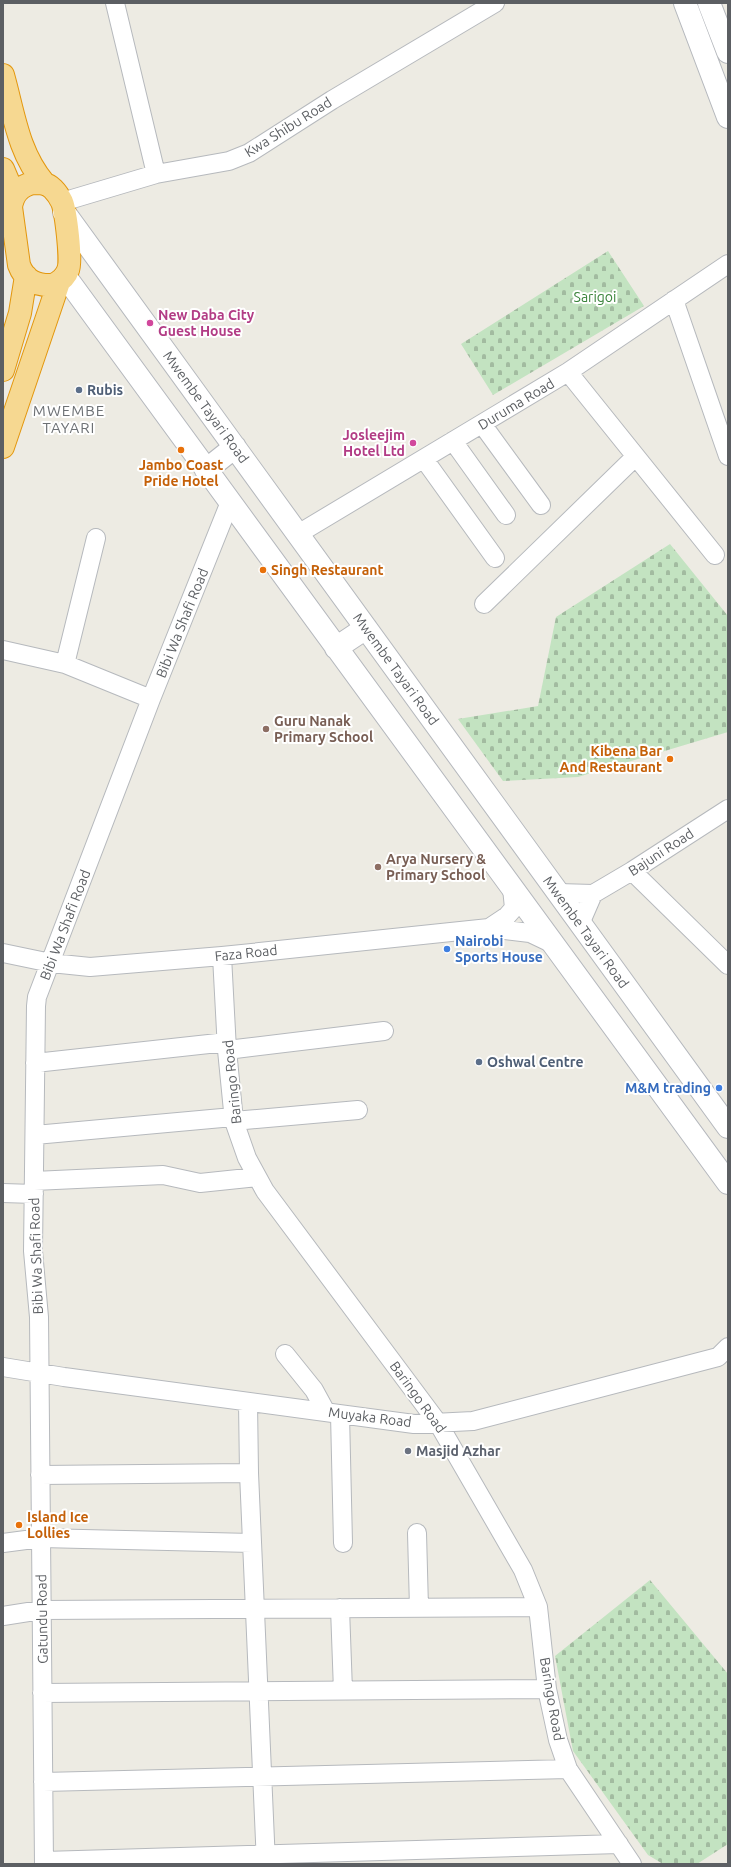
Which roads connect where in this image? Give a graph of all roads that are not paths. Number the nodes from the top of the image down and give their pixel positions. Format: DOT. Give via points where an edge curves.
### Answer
graph roads {
  1 [pos="114,3"];
  2 [pos="495,3"];
  3 [pos="685,3"];
  4 [pos="709,3"];
  5 [pos="728,52"];
  6 [pos="3,75"];
  7 [pos="728,116"];
  8 [pos="3,169"];
  9 [pos="156,174"];
  10 [pos="44,183"];
  11 [pos="9,204"];
  12 [pos="63,207"];
  13 [pos="10,239"];
  14 [pos="728,264"];
  15 [pos="26,276"];
  16 [pos="62,279"];
  17 [pos="674,300"];
  18 [pos="3,370"];
  19 [pos="568,372"];
  20 [pos="482,424"];
  21 [pos="453,441"];
  22 [pos="3,447"];
  23 [pos="235,447"];
  24 [pos="728,456"];
  25 [pos="636,457"];
  26 [pos="424,459"];
  27 [pos="206,470"];
  28 [pos="230,502"];
  29 [pos="541,504"];
  30 [pos="506,515"];
  31 [pos="298,534"];
  32 [pos="96,538"];
  33 [pos="716,555"];
  34 [pos="496,558"];
  35 [pos="484,604"];
  36 [pos="366,628"];
  37 [pos="336,648"];
  38 [pos="3,650"];
  39 [pos="65,664"];
  40 [pos="151,700"];
  41 [pos="728,809"];
  42 [pos="506,821"];
  43 [pos="477,840"];
  44 [pos="632,871"];
  45 [pos="512,888"];
  46 [pos="558,893"];
  47 [pos="593,894"];
  48 [pos="580,924"];
  49 [pos="489,928"];
  50 [pos="553,944"];
  51 [pos="3,953"];
  52 [pos="222,956"];
  53 [pos="51,963"];
  54 [pos="728,965"];
  55 [pos="653,1024"];
  56 [pos="384,1030"];
  57 [pos="626,1044"];
  58 [pos="227,1046"];
  59 [pos="35,1063"];
  60 [pos="358,1110"];
  61 [pos="233,1119"];
  62 [pos="728,1127"];
  63 [pos="35,1135"];
  64 [pos="257,1177"];
  65 [pos="728,1183"];
  66 [pos="34,1188"];
  67 [pos="3,1193"];
  68 [pos="728,1347"];
  69 [pos="285,1354"];
  70 [pos="3,1367"];
  71 [pos="39,1373"];
  72 [pos="314,1390"];
  73 [pos="248,1402"];
  74 [pos="307,1410"];
  75 [pos="333,1413"];
  76 [pos="438,1422"];
  77 [pos="249,1473"];
  78 [pos="40,1475"];
  79 [pos="417,1533"];
  80 [pos="41,1538"];
  81 [pos="3,1543"];
  82 [pos="252,1543"];
  83 [pos="343,1543"];
  84 [pos="538,1607"];
  85 [pos="340,1608"];
  86 [pos="419,1608"];
  87 [pos="255,1609"];
  88 [pos="42,1610"];
  89 [pos="3,1616"];
  90 [pos="547,1689"];
  91 [pos="343,1691"];
  92 [pos="258,1692"];
  93 [pos="42,1693"];
  94 [pos="568,1769"];
  95 [pos="262,1776"];
  96 [pos="43,1782"];
  97 [pos="619,1844"];
  98 [pos="265,1859"];
  99 [pos="44,1862"];
  100 [pos="632,1864"];
  1 -- 9 [label="street"];
  2 -- 9 [label="street, Kwa Shibu Road" via="332,100 249,153 229,161"];
  3 -- 7 [label="street"];
  4 -- 5 [label="street"];
  6 -- 10 [label="highway" via="24,151"];
  8 -- 11 [label="highway"];
  9 -- 12 [label="street, Kwa Shibu Road"];
  10 -- 11 [label="highway" via="26,184"];
  10 -- 12 [label="highway" via="54,190"];
  11 -- 13 [label="highway"];
  12 -- 16 [label="highway" via="70,261"];
  12 -- 23 [label="street, Mwembe Tayari Road"];
  13 -- 15 [label="highway" via="19,265"];
  14 -- 17 [label="street, Duruma Road"];
  15 -- 16 [label="highway" via="36,284 53,285"];
  15 -- 18 [label="highway" via="20,313"];
  16 -- 22 [label="highway"];
  16 -- 27 [label="street"];
  17 -- 19 [label="street, Duruma Road"];
  17 -- 24 [label="street"];
  19 -- 20 [label="street, Duruma Road"];
  19 -- 25 [label="street"];
  20 -- 21 [label="street, Duruma Road"];
  20 -- 29 [label="street"];
  21 -- 26 [label="street, Duruma Road"];
  21 -- 30 [label="street"];
  23 -- 27 [label="street"];
  23 -- 31 [label="street, Mwembe Tayari Road"];
  25 -- 33 [label="street"];
  25 -- 35 [label="street"];
  26 -- 31 [label="street, Duruma Road"];
  26 -- 34 [label="street"];
  27 -- 28 [label="street"];
  28 -- 37 [label="street"];
  28 -- 40 [label="street, Bibi Wa Shafi Road"];
  31 -- 36 [label="street, Mwembe Tayari Road"];
  32 -- 39 [label="street"];
  36 -- 37 [label="street"];
  36 -- 42 [label="street, Mwembe Tayari Road"];
  37 -- 43 [label="street"];
  38 -- 39 [label="street"];
  39 -- 40 [label="street"];
  40 -- 53 [label="street, Bibi Wa Shafi Road"];
  41 -- 44 [label="street, Bajuni Road"];
  42 -- 43 [label="street"];
  42 -- 46 [label="street, Mwembe Tayari Road"];
  43 -- 45 [label="street"];
  44 -- 47 [label="street, Bajuni Road"];
  44 -- 54 [label="street"];
  45 -- 49 [label="street" via="514,908 508,916"];
  45 -- 50 [label="street"];
  46 -- 47 [label="street"];
  46 -- 48 [label="street, Mwembe Tayari Road"];
  47 -- 48 [label="street"];
  48 -- 55 [label="street, Mwembe Tayari Road"];
  49 -- 50 [label="street" via="530,933"];
  49 -- 52 [label="street, Faza Road"];
  50 -- 57 [label="street"];
  51 -- 53 [label="street, Faza Road"];
  52 -- 53 [label="street, Faza Road" via="90,967"];
  52 -- 58 [label="street, Baringo Road"];
  53 -- 59 [label="street, Bibi Wa Shafi Road" via="36,1006"];
  55 -- 57 [label="street"];
  55 -- 62 [label="street, Mwembe Tayari Road"];
  56 -- 58 [label="street"];
  57 -- 65 [label="street"];
  58 -- 59 [label="street"];
  58 -- 61 [label="street, Baringo Road"];
  59 -- 63 [label="street, Bibi Wa Shafi Road"];
  60 -- 61 [label="street"];
  61 -- 63 [label="street"];
  61 -- 64 [label="street, Baringo Road"];
  63 -- 66 [label="street, Bibi Wa Shafi Road"];
  64 -- 66 [label="street" via="200,1183 163,1175"];
  64 -- 76 [label="street, Baringo Road"];
  66 -- 67 [label="street"];
  66 -- 71 [label="street, Bibi Wa Shafi Road" via="33,1251 39,1317"];
  68 -- 76 [label="street, Muyaka Road" via="718,1358 473,1421"];
  69 -- 72 [label="street"];
  70 -- 71 [label="street, Muyaka Road"];
  71 -- 73 [label="street, Muyaka Road"];
  71 -- 78 [label="street, Gatundu Road"];
  72 -- 74 [label="street"];
  72 -- 75 [label="street"];
  73 -- 74 [label="street, Muyaka Road"];
  73 -- 77 [label="street"];
  74 -- 75 [label="street, Muyaka Road"];
  75 -- 76 [label="street, Muyaka Road" via="414,1424"];
  75 -- 83 [label="street"];
  76 -- 84 [label="street, Baringo Road" via="523,1570"];
  77 -- 78 [label="street"];
  77 -- 82 [label="street"];
  78 -- 80 [label="street, Gatundu Road"];
  79 -- 86 [label="street"];
  80 -- 81 [label="street"];
  80 -- 82 [label="street"];
  80 -- 88 [label="street, Gatundu Road"];
  82 -- 87 [label="street"];
  84 -- 86 [label="street"];
  84 -- 90 [label="street, Baringo Road"];
  85 -- 86 [label="street"];
  85 -- 87 [label="street"];
  85 -- 91 [label="street"];
  87 -- 88 [label="street"];
  87 -- 92 [label="street"];
  88 -- 89 [label="street"];
  88 -- 93 [label="street, Gatundu Road"];
  90 -- 91 [label="street"];
  90 -- 94 [label="street, Baringo Road" via="558,1740"];
  91 -- 92 [label="street"];
  92 -- 93 [label="street"];
  92 -- 95 [label="street"];
  93 -- 96 [label="street, Gatundu Road"];
  94 -- 95 [label="street"];
  94 -- 97 [label="street, Baringo Road"];
  95 -- 96 [label="street"];
  95 -- 98 [label="street"];
  96 -- 99 [label="street, Gatundu Road"];
  97 -- 98 [label="street"];
  97 -- 100 [label="street, Baringo Road"];
  98 -- 99 [label="street"];
}
